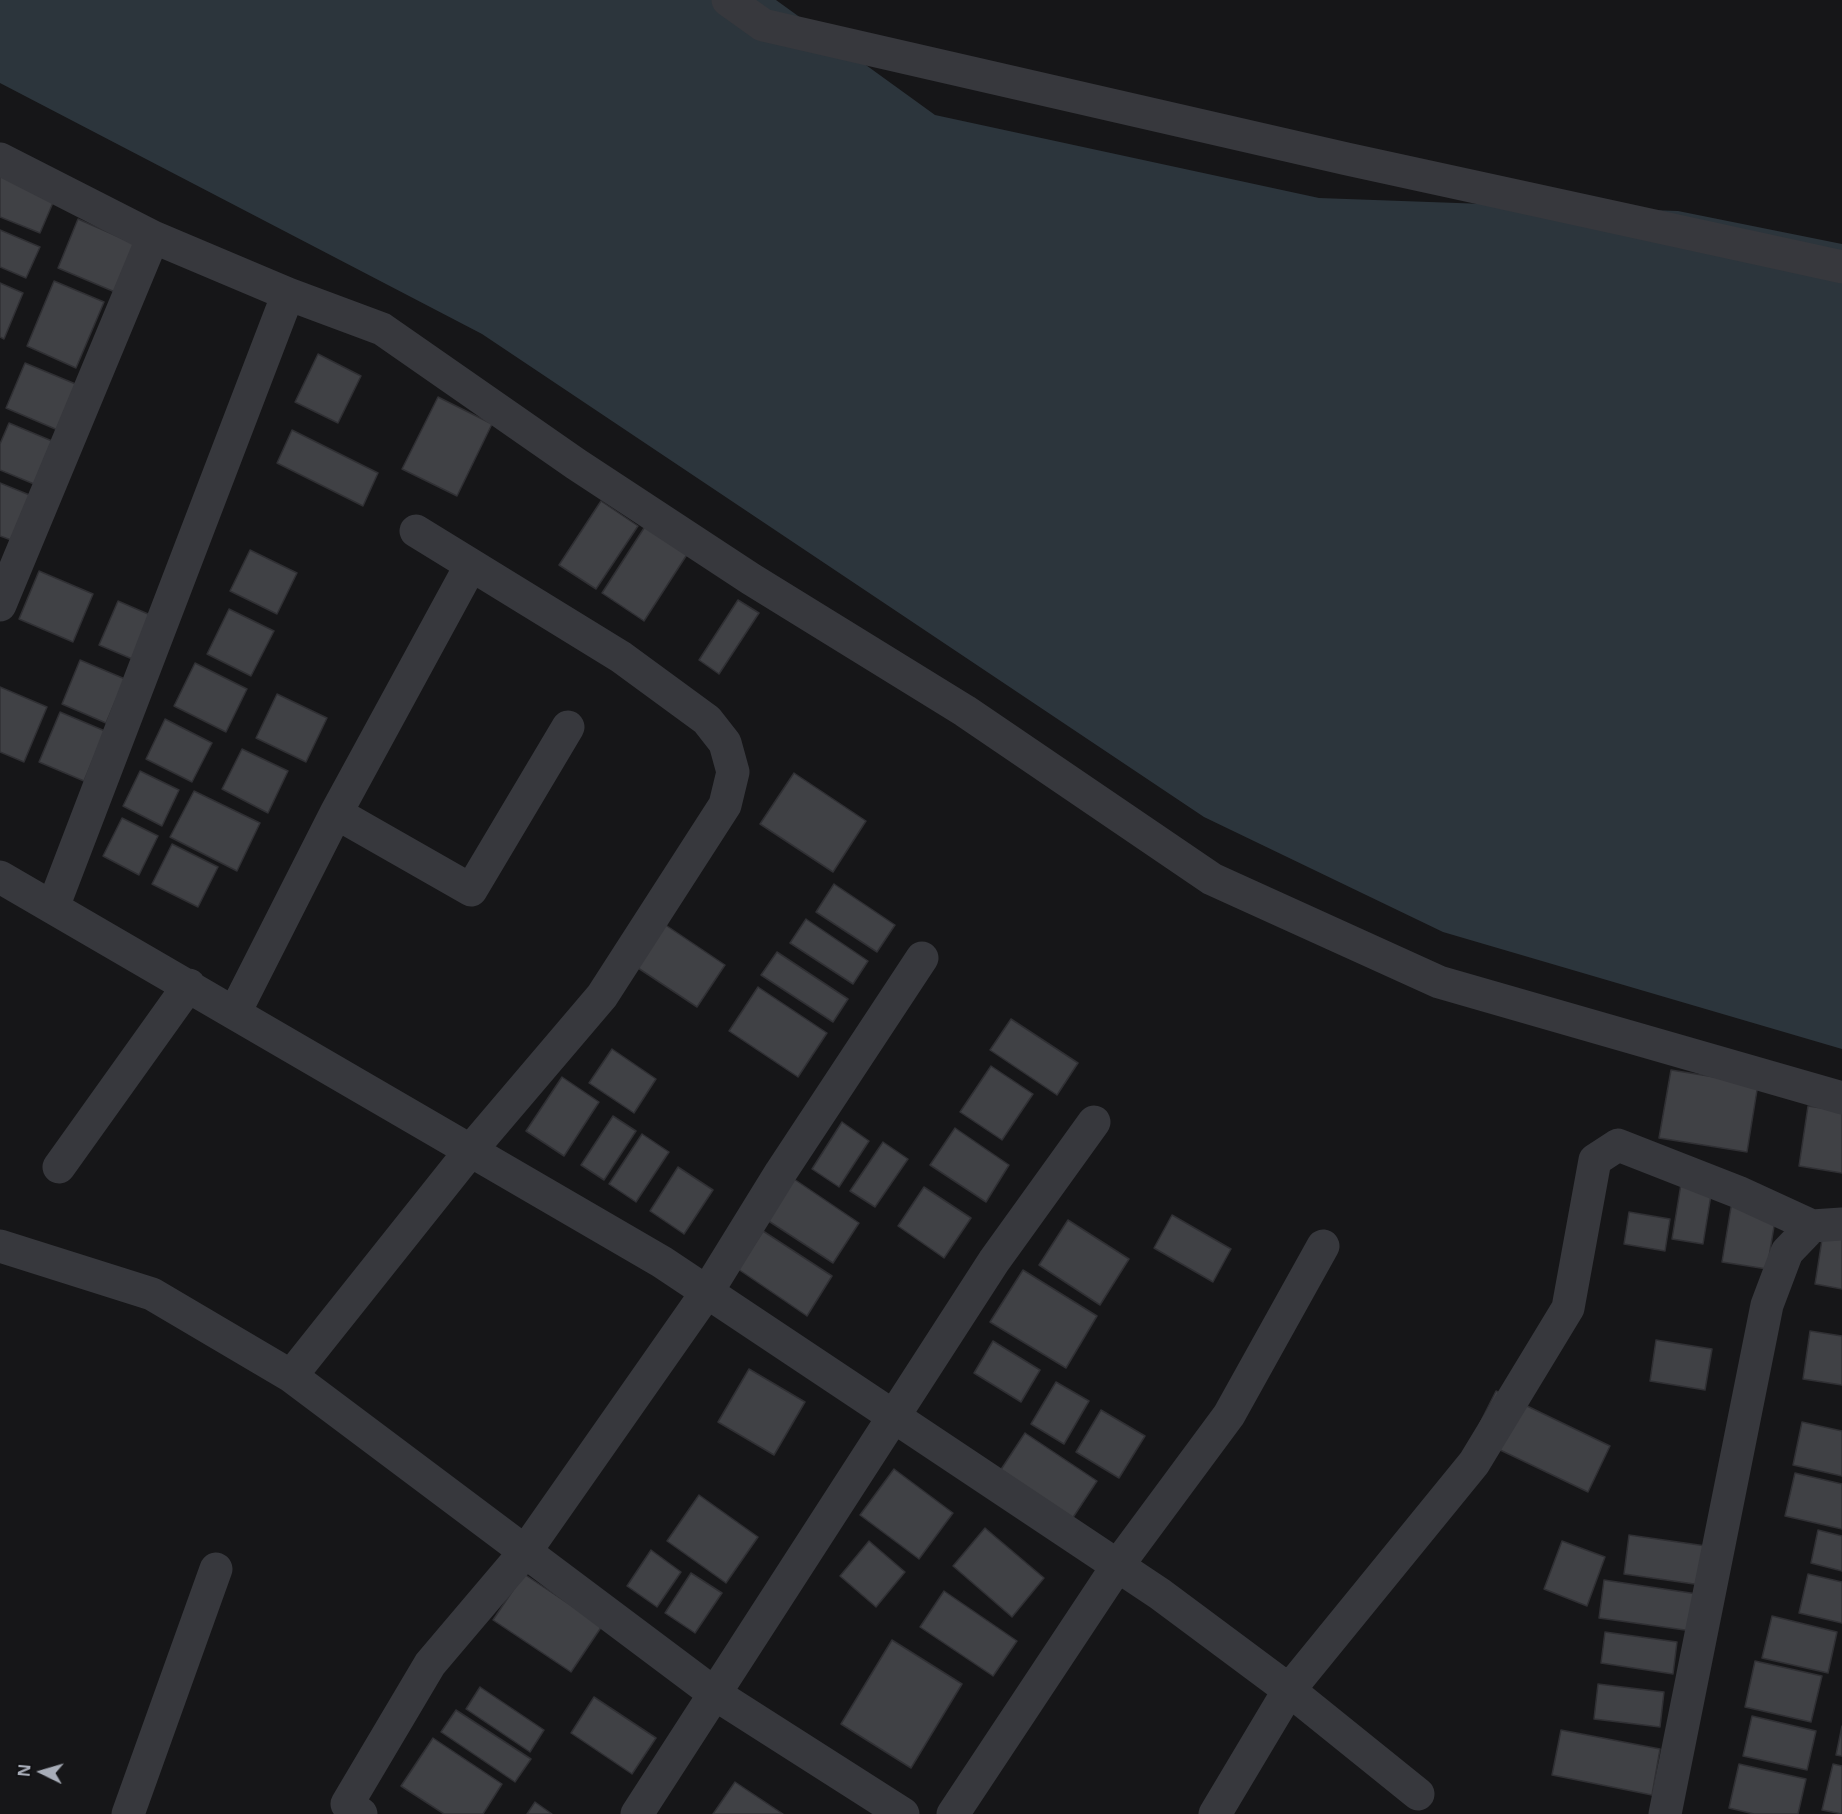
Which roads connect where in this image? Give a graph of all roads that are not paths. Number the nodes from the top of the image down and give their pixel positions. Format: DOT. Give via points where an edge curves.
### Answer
graph roads {
  1 [pos="728,0"];
  2 [pos="0,159"];
  3 [pos="153,237"];
  4 [pos="1842,267"];
  5 [pos="288,294"];
  6 [pos="416,531"];
  7 [pos="471,565"];
  8 [pos="0,605"];
  9 [pos="568,727"];
  10 [pos="336,813"];
  11 [pos="0,877"];
  12 [pos="53,907"];
  13 [pos="922,958"];
  14 [pos="189,985"];
  15 [pos="235,1012"];
  16 [pos="1842,1098"];
  17 [pos="1094,1122"];
  18 [pos="471,1150"];
  19 [pos="59,1167"];
  20 [pos="1827,1225"];
  21 [pos="0,1246"];
  22 [pos="1323,1246"];
  23 [pos="707,1292"];
  24 [pos="291,1376"];
  25 [pos="894,1416"];
  26 [pos="525,1552"];
  27 [pos="1118,1565"];
  28 [pos="216,1569"];
  29 [pos="1289,1690"];
  30 [pos="715,1694"];
  31 [pos="1418,1794"];
  32 [pos="128,1814"];
  33 [pos="361,1814"];
  34 [pos="638,1814"];
  35 [pos="903,1814"];
  36 [pos="953,1814"];
  37 [pos="1215,1814"];
  38 [pos="1665,1814"];
  1 -- 4 [label="street" via="763,25"];
  2 -- 3 [label="street"];
  3 -- 5 [label="street"];
  3 -- 8 [label="street"];
  5 -- 12 [label="street"];
  5 -- 16 [label="street" via="382,329 576,464 751,579 965,711 1212,879 1439,982"];
  6 -- 7 [label="street"];
  7 -- 10 [label="street"];
  7 -- 18 [label="street" via="621,657 707,720 725,743 733,772 725,805 602,996"];
  9 -- 10 [label="street" via="471,890"];
  10 -- 15 [label="street"];
  11 -- 12 [label="street"];
  12 -- 14 [label="street"];
  13 -- 23 [label="street"];
  14 -- 15 [label="street"];
  14 -- 19 [label="street"];
  15 -- 18 [label="street"];
  17 -- 25 [label="street" via="994,1262"];
  18 -- 23 [label="street"];
  18 -- 24 [label="street"];
  20 -- 29 [label="street" via="1618,1145 1595,1160 1568,1308 1473,1464"];
  20 -- 38 [label="street" via="1787,1252 1767,1305"];
  21 -- 24 [label="street" via="152,1294"];
  22 -- 27 [label="street" via="1229,1415"];
  23 -- 25 [label="street"];
  23 -- 26 [label="street"];
  24 -- 26 [label="street"];
  25 -- 27 [label="street"];
  25 -- 30 [label="street"];
  26 -- 30 [label="street"];
  26 -- 33 [label="street" via="430,1664 346,1804"];
  27 -- 29 [label="street"];
  27 -- 36 [label="street"];
  28 -- 32 [label="street"];
  29 -- 31 [label="street"];
  29 -- 37 [label="street"];
  30 -- 34 [label="street"];
  30 -- 35 [label="street"];
}
